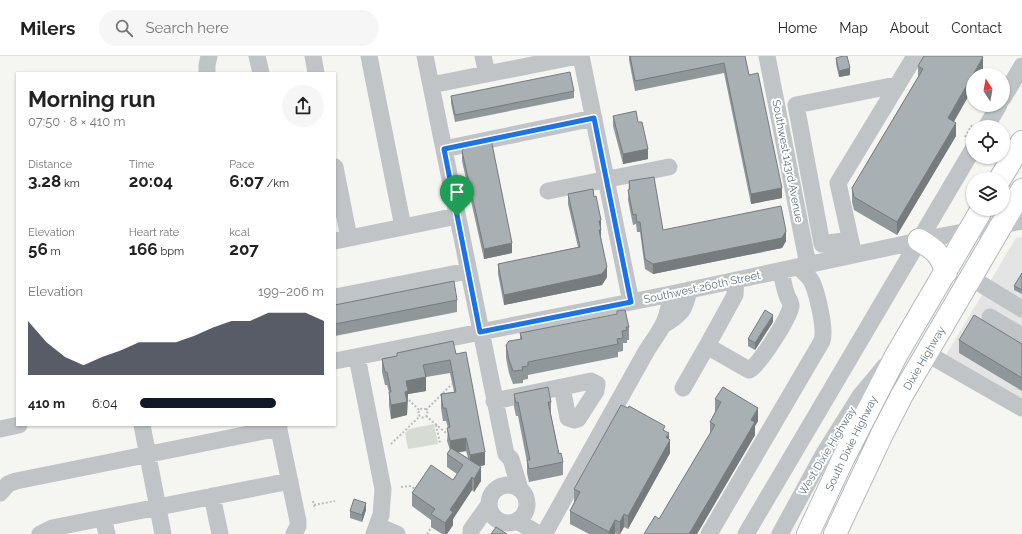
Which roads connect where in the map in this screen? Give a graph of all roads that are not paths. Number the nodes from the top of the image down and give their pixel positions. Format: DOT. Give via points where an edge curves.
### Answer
graph roads {
  1 [pos="209,56"];
  2 [pos="257,56"];
  3 [pos="313,56"];
  4 [pos="369,56"];
  5 [pos="425,56"];
  6 [pos="483,56"];
  7 [pos="578,56"];
  8 [pos="581,56"];
  9 [pos="767,56"];
  10 [pos="915,56"];
  11 [pos="535,60"];
  12 [pos="1022,66"];
  13 [pos="208,72"];
  14 [pos="261,72"];
  15 [pos="316,72"];
  16 [pos="487,74"];
  17 [pos="431,85"];
  18 [pos="896,86"];
  19 [pos="1010,86"];
  20 [pos="594,118"];
  21 [pos="1022,142"];
  22 [pos="444,149"];
  23 [pos="966,161"];
  24 [pos="670,172"];
  25 [pos="1004,172"];
  26 [pos="336,177"];
  27 [pos="607,185"];
  28 [pos="1022,190"];
  29 [pos="549,196"];
  30 [pos="457,216"];
  31 [pos="978,216"];
  32 [pos="1012,223"];
  33 [pos="403,227"];
  34 [pos="970,230"];
  35 [pos="342,240"];
  36 [pos="919,240"];
  37 [pos="852,248"];
  38 [pos="804,266"];
  39 [pos="468,271"];
  40 [pos="781,271"];
  41 [pos="946,272"];
  42 [pos="970,278"];
  43 [pos="736,280"];
  44 [pos="689,290"];
  45 [pos="671,294"];
  46 [pos="336,297"];
  47 [pos="631,302"];
  48 [pos="1022,309"];
  49 [pos="990,317"];
  50 [pos="665,324"];
  51 [pos="480,332"];
  52 [pos="1022,336"];
  53 [pos="708,346"];
  54 [pos="926,353"];
  55 [pos="897,354"];
  56 [pos="357,357"];
  57 [pos="336,361"];
  58 [pos="562,387"];
  59 [pos="683,388"];
  60 [pos="494,401"];
  61 [pos="1022,408"];
  62 [pos="16,426"];
  63 [pos="142,426"];
  64 [pos="279,426"];
  65 [pos="0,429"];
  66 [pos="147,454"];
  67 [pos="506,454"];
  68 [pos="290,481"];
  69 [pos="520,489"];
  70 [pos="0,493"];
  71 [pos="212,496"];
  72 [pos="491,498"];
  73 [pos="158,507"];
  74 [pos="514,518"];
  75 [pos="105,526"];
  76 [pos="810,529"];
  77 [pos="376,530"];
  78 [pos="547,532"];
  79 [pos="838,533"];
  80 [pos="40,534"];
  81 [pos="163,534"];
  82 [pos="220,534"];
  83 [pos="294,534"];
  84 [pos="397,534"];
  85 [pos="471,534"];
  86 [pos="480,534"];
  87 [pos="708,534"];
  88 [pos="746,534"];
  89 [pos="780,534"];
  1 -- 13 [label="street"];
  2 -- 14 [label="street"];
  3 -- 15 [label="street"];
  4 -- 33 [label="street"];
  5 -- 17 [label="street"];
  6 -- 16 [label="street"];
  7 -- 11 [label="street"];
  8 -- 20 [label="street"];
  9 -- 38 [label="street, Southwest 143rd Avenue"];
  10 -- 18 [label="street"];
  11 -- 16 [label="street"];
  12 -- 19 [label="street"];
  16 -- 17 [label="street"];
  17 -- 22 [label="street"];
  18 -- 37 [label="street" via="838,183"];
  18 -- 37 [label="street" via="796,105 822,244"];
  20 -- 22 [label="street"];
  20 -- 27 [label="street"];
  21 -- 25 [label="highway"];
  22 -- 30 [label="street"];
  23 -- 36 [label="street"];
  24 -- 27 [label="street"];
  26 -- 35 [label="street"];
  27 -- 29 [label="street"];
  27 -- 47 [label="street"];
  28 -- 32 [label="highway, Dixie Highway"];
  30 -- 33 [label="street"];
  30 -- 39 [label="street"];
  31 -- 34 [label="highway"];
  32 -- 34 [label="street, Southwest 260th Street"];
  32 -- 42 [label="highway, Dixie Highway"];
  33 -- 35 [label="street"];
  34 -- 36 [label="street, Southwest 260th Street"];
  34 -- 41 [label="highway"];
  36 -- 37 [label="street, Southwest 260th Street"];
  36 -- 41 [label="highway" via="938,253"];
  36 -- 88 [label="street"];
  37 -- 38 [label="street, Southwest 260th Street"];
  38 -- 40 [label="street, Southwest 260th Street"];
  38 -- 87 [label="street" via="814,289 823,329 822,341"];
  39 -- 46 [label="street"];
  39 -- 51 [label="street"];
  40 -- 43 [label="street, Southwest 260th Street"];
  40 -- 53 [label="street" via="784,289 791,305 783,326 758,363 746,370"];
  41 -- 55 [label="highway"];
  42 -- 48 [label="street"];
  42 -- 54 [label="highway, Dixie Highway"];
  43 -- 44 [label="street, Southwest 260th Street"];
  43 -- 53 [label="street" via="737,291"];
  44 -- 45 [label="street, Southwest 260th Street"];
  44 -- 50 [label="street" via="686,306 676,318"];
  45 -- 47 [label="street, Southwest 260th Street"];
  45 -- 50 [label="street"];
  47 -- 51 [label="street, Southwest 260th Street"];
  49 -- 52 [label="street"];
  50 -- 78 [label="street" via="647,350"];
  51 -- 56 [label="street, Southwest 260th Street"];
  51 -- 60 [label="street"];
  53 -- 59 [label="street"];
  54 -- 61 [label="street"];
  54 -- 79 [label="highway, Dixie Highway" via="882,432"];
  55 -- 76 [label="highway, South Dixie Highway"];
  55 -- 89 [label="street, West Dixie Highway" via="860,396 823,455"];
  56 -- 57 [label="street, Southwest 260th Street"];
  56 -- 77 [label="street" via="382,482 383,499"];
  58 -- 60 [label="street"];
  60 -- 67 [label="street"];
  62 -- 65 [label="street"];
  63 -- 66 [label="street"];
  64 -- 66 [label="street"];
  64 -- 68 [label="street"];
  66 -- 70 [label="street" via="16,481 8,484"];
  66 -- 73 [label="street"];
  67 -- 69 [label="street" via="511,459"];
  67 -- 72 [label="street" via="501,475"];
  68 -- 71 [label="street"];
  68 -- 83 [label="street" via="298,526"];
  69 -- 72 [label="street" via="504,485"];
  69 -- 74 [label="street" via="527,499"];
  71 -- 73 [label="street"];
  71 -- 82 [label="street"];
  72 -- 74 [label="street" via="492,516"];
  72 -- 85 [label="street"];
  73 -- 75 [label="street"];
  73 -- 81 [label="street"];
  74 -- 78 [label="street"];
  74 -- 86 [label="street"];
  75 -- 80 [label="street" via="52,528"];
  76 -- 79 [label="highway"];
  76 -- 89 [label="street, West Dixie Highway" via="796,523"];
  77 -- 84 [label="street"];
}
